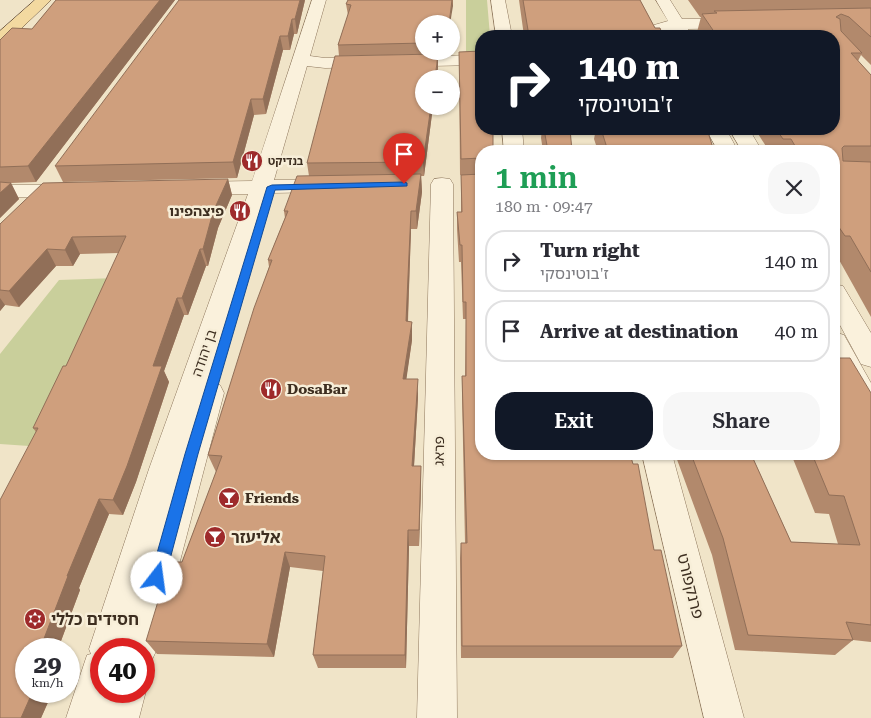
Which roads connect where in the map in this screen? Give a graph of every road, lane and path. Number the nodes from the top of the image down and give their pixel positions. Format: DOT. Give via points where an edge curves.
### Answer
graph roads {
  1 [pos="44,0"];
  2 [pos="319,0"];
  3 [pos="326,0"];
  4 [pos="498,0"];
  5 [pos="663,0"];
  6 [pos="653,14"];
  7 [pos="756,23"];
  8 [pos="503,30"];
  9 [pos="662,30"];
  10 [pos="680,30"];
  11 [pos="0,40"];
  12 [pos="475,60"];
  13 [pos="308,61"];
  14 [pos="49,183"];
  15 [pos="442,184"];
  16 [pos="347,186"];
  17 [pos="266,187"];
  18 [pos="171,188"];
  19 [pos="92,190"];
  20 [pos="0,191"];
  21 [pos="24,209"];
  22 [pos="840,303"];
  23 [pos="840,353"];
  24 [pos="871,357"];
  25 [pos="871,409"];
  26 [pos="659,460"];
  27 [pos="111,638"];
  28 [pos="141,638"];
  29 [pos="91,703"];
  30 [pos="123,703"];
  31 [pos="86,718"];
  32 [pos="119,718"];
  33 [pos="436,718"];
  34 [pos="724,718"];
  1 -- 11 [label="main road"];
  2 -- 17 [label="street, בן יהודה"];
  3 -- 13 [label="street, בן יהודה"];
  4 -- 8 [label="street"];
  5 -- 10 [label="street"];
  6 -- 9 [label="street"];
  7 -- 10 [label="street"];
  12 -- 13 [label="street"];
  13 -- 17 [label="street, בן יהודה"];
  14 -- 19 [label="street"];
  14 -- 20 [label="street"];
  14 -- 21 [label="street"];
  15 -- 33 [label="street, פראג"];
  16 -- 17 [label="street"];
  17 -- 18 [label="street"];
  17 -- 27 [label="street, בן יהודה" via="165,469"];
  17 -- 28 [label="street, בן יהודה"];
  22 -- 24 [label="street"];
  23 -- 25 [label="street"];
  26 -- 34 [label="street, פרנקפורט"];
  29 -- 31 [label="street"];
  30 -- 32 [label="street"];
}
